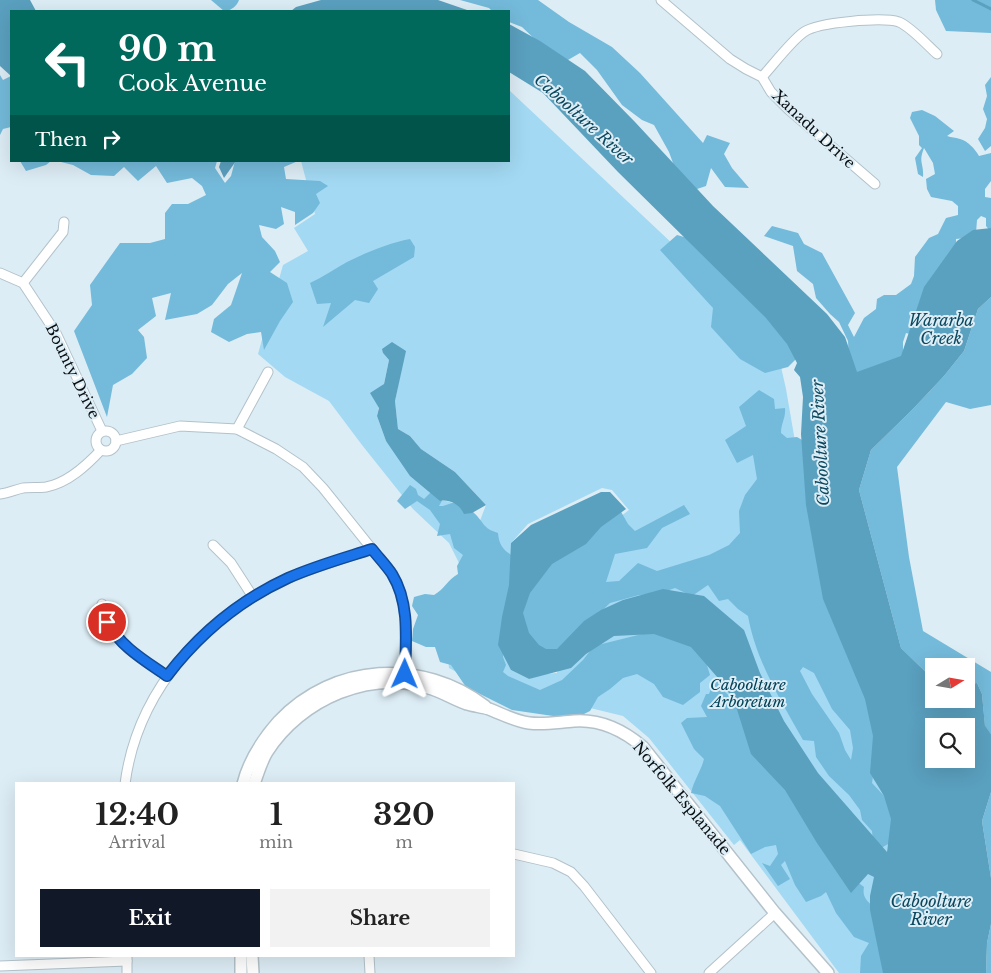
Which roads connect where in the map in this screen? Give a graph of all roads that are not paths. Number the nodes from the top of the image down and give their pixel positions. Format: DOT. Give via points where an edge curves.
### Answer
graph roads {
  1 [pos="661,0"];
  2 [pos="937,54"];
  3 [pos="762,77"];
  4 [pos="875,184"];
  5 [pos="64,222"];
  6 [pos="0,273"];
  7 [pos="23,283"];
  8 [pos="268,372"];
  9 [pos="237,429"];
  10 [pos="102,431"];
  11 [pos="116,441"];
  12 [pos="101,450"];
  13 [pos="0,494"];
  14 [pos="213,545"];
  15 [pos="372,549"];
  16 [pos="253,597"];
  17 [pos="102,604"];
  18 [pos="167,676"];
  19 [pos="405,679"];
  20 [pos="125,782"];
  21 [pos="245,782"];
  22 [pos="255,782"];
  23 [pos="515,854"];
  24 [pos="775,913"];
  25 [pos="241,957"];
  26 [pos="252,957"];
  27 [pos="369,957"];
  28 [pos="127,959"];
  29 [pos="0,966"];
  30 [pos="127,973"];
  31 [pos="242,973"];
  32 [pos="253,973"];
  33 [pos="370,973"];
  34 [pos="651,973"];
  35 [pos="709,973"];
  36 [pos="828,973"];
  1 -- 3 [label="street, Xanadu Drive" via="730,59"];
  2 -- 3 [label="street" via="899,22 824,24 805,32"];
  3 -- 4 [label="street, Xanadu Drive" via="788,109"];
  5 -- 7 [label="street" via="63,232"];
  6 -- 7 [label="street"];
  7 -- 10 [label="street, Bounty Drive" via="56,333"];
  8 -- 9 [label="street"];
  9 -- 11 [label="street" via="180,426"];
  9 -- 15 [label="street" via="303,467"];
  10 -- 11 [label="street" via="112,432"];
  10 -- 12 [label="street" via="95,442"];
  11 -- 12 [label="street" via="110,451"];
  12 -- 13 [label="street" via="82,468 57,484"];
  14 -- 16 [label="street" via="231,563"];
  15 -- 16 [label="street" via="290,578"];
  15 -- 19 [label="street" via="392,574 406,616"];
  16 -- 18 [label="street" via="220,619 191,645"];
  17 -- 18 [label="street" via="107,622 120,641"];
  18 -- 20 [label="street" via="140,726"];
  19 -- 21 [label="street" via="383,673 348,679 306,699 287,713 269,733 256,752"];
  19 -- 22 [label="street" via="360,687 319,702 297,718 278,739 267,753"];
  19 -- 24 [label="street, Norfolk Esplanade" via="528,723 590,721 630,736 643,747"];
  23 -- 34 [label="street" via="553,863 570,872"];
  24 -- 35 [label="street"];
  24 -- 36 [label="street, Norfolk Esplanade"];
  25 -- 31 [label="street"];
  26 -- 32 [label="street"];
  27 -- 33 [label="street"];
  28 -- 29 [label="street"];
  28 -- 30 [label="street"];
}
